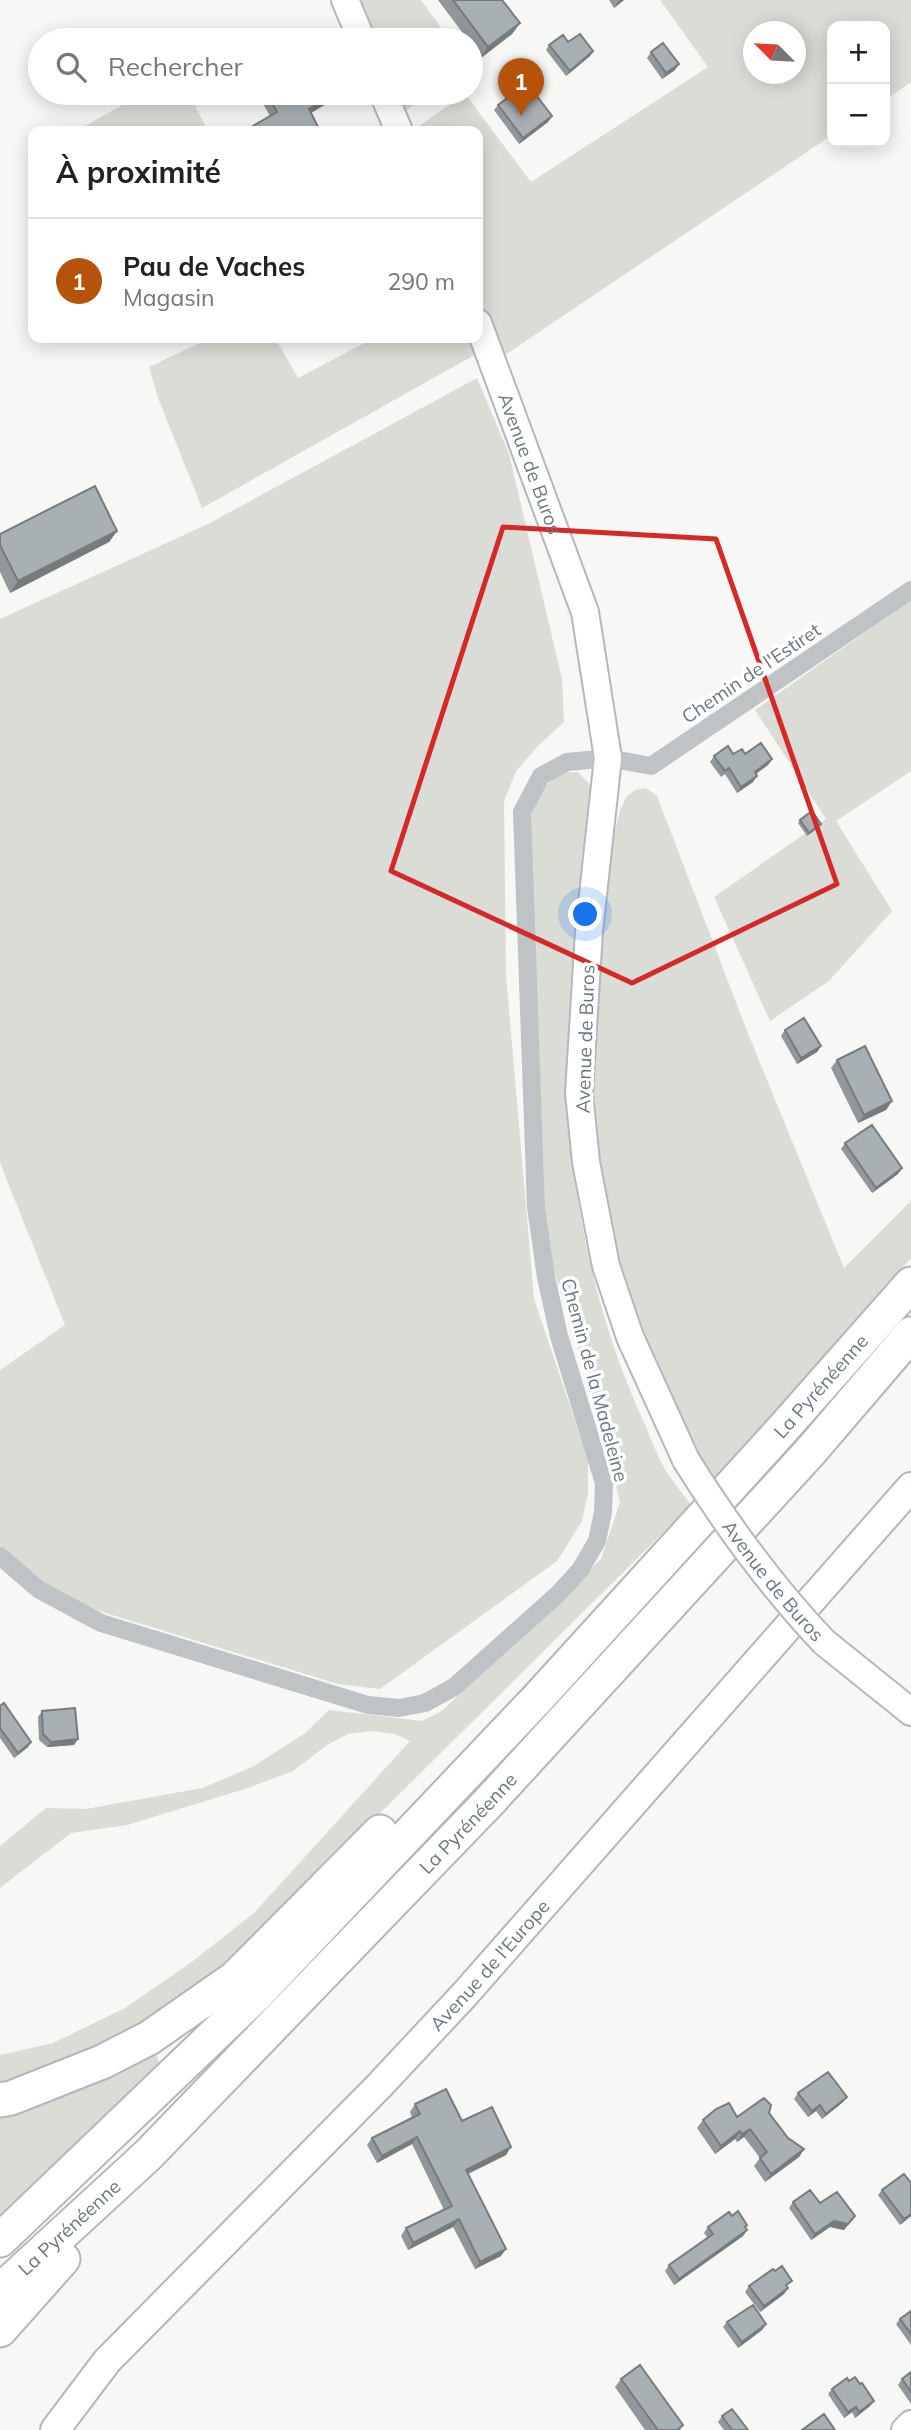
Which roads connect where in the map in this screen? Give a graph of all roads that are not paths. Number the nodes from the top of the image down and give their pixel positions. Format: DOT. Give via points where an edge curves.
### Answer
graph roads {
  1 [pos="345,0"];
  2 [pos="357,28"];
  3 [pos="388,105"];
  4 [pos="397,126"];
  5 [pos="483,337"];
  6 [pos="911,590"];
  7 [pos="608,758"];
  8 [pos="911,1284"];
  9 [pos="911,1334"];
  10 [pos="911,1487"];
  11 [pos="0,1556"];
  12 [pos="537,1699"];
  13 [pos="911,1712"];
  14 [pos="0,2100"];
  15 [pos="148,2155"];
  16 [pos="0,2240"];
  17 [pos="0,2291"];
  18 [pos="0,2330"];
  19 [pos="911,2424"];
  20 [pos="55,2430"];
  21 [pos="905,2430"];
  1 -- 2 [label="street"];
  3 -- 4 [label="street"];
  5 -- 7 [label="street, Avenue de Buros" via="585,612"];
  6 -- 7 [label="street, Chemin de l'Estiret" via="651,766"];
  7 -- 11 [label="street, Chemin de la Madeleine" via="567,762 541,776 522,812 536,1207 559,1336 604,1483 597,1541 580,1570 454,1687 425,1703 398,1708 369,1705 101,1623 38,1589"];
  7 -- 13 [label="street, Avenue de Buros, bridge" via="589,931 580,1080 586,1162 606,1266 630,1337 686,1460 750,1557 824,1642"];
  8 -- 12 [label="highway, La Pyrénéenne"];
  9 -- 15 [label="highway, La Pyrénéenne" via="810,1452 498,1793"];
  10 -- 20 [label="main road, Avenue de l'Europe" via="440,2022 107,2361"];
  12 -- 14 [label="highway" via="501,1711 235,1978 149,2038 102,2062"];
  12 -- 16 [label="highway, La Pyrénéenne" via="257,1994"];
  15 -- 17 [label="highway, La Pyrénéenne"];
  15 -- 18 [label="highway" via="122,2198"];
  19 -- 21 [label="street"];
}
